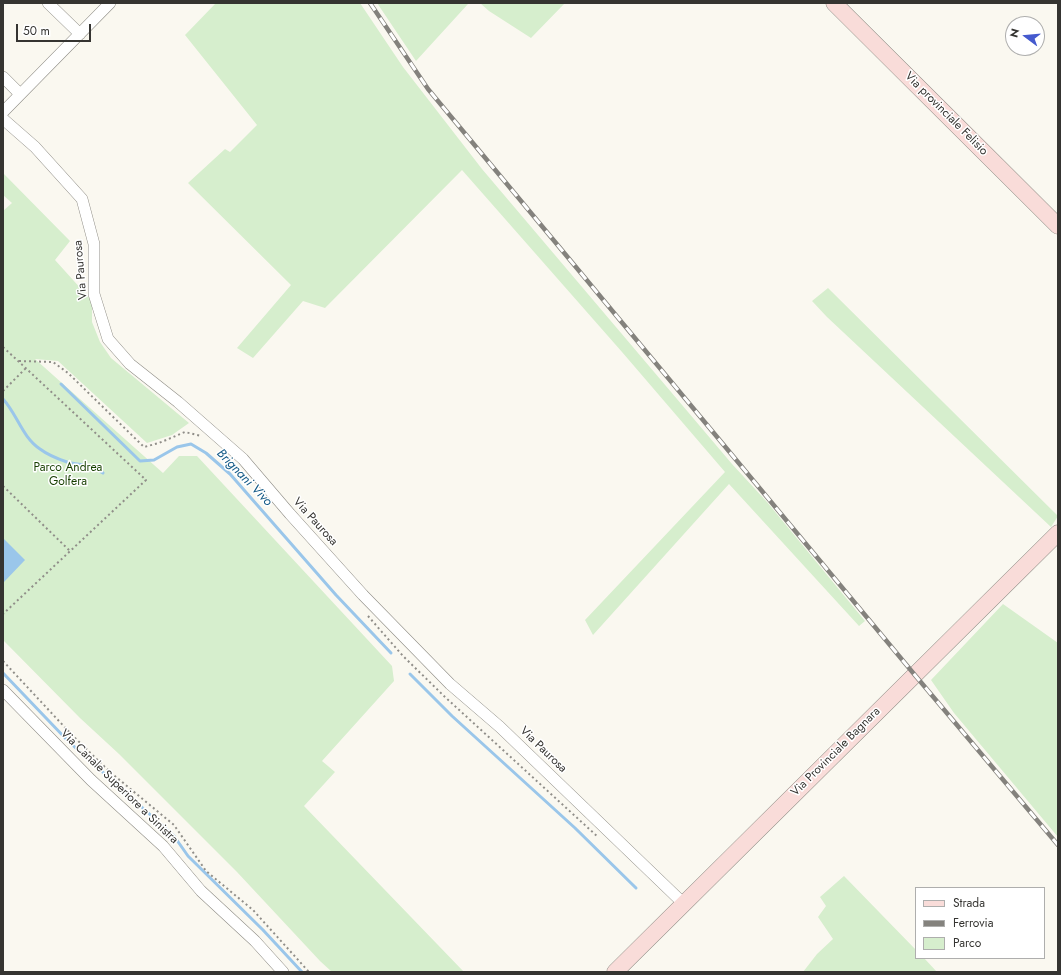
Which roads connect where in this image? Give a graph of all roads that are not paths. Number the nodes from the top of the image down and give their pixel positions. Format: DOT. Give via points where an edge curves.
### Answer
graph roads {
  1 [pos="48,3"];
  2 [pos="110,3"];
  3 [pos="834,3"];
  4 [pos="80,34"];
  5 [pos="3,77"];
  6 [pos="20,94"];
  7 [pos="3,112"];
  8 [pos="3,119"];
  9 [pos="1058,226"];
  10 [pos="1058,533"];
  11 [pos="3,690"];
  12 [pos="684,903"];
  13 [pos="283,972"];
  14 [pos="615,972"];
  1 -- 4 [label="street"];
  2 -- 4 [label="street"];
  3 -- 9 [label="main road, Via provinciale Felisio"];
  4 -- 6 [label="street"];
  5 -- 6 [label="street"];
  6 -- 7 [label="street"];
  8 -- 12 [label="street, Via Paurosa" via="35,147 82,199 94,244 94,294 108,339 130,364 243,459 363,595 450,684 500,727"];
  10 -- 12 [label="main road, Via Provinciale Bagnara"];
  11 -- 13 [label="street, Via Canale Superiore a Sinistra" via="90,780 163,846 201,891 255,941"];
  12 -- 14 [label="main road, Via Provinciale Bagnara"];
}
